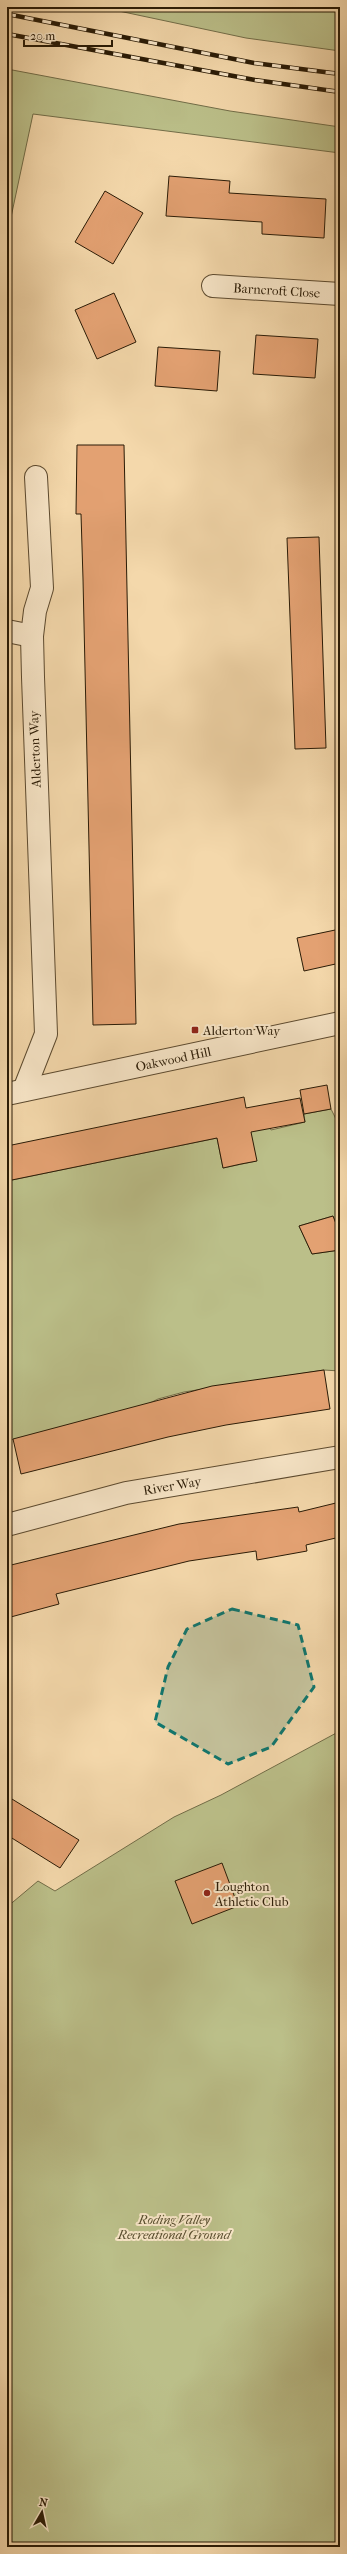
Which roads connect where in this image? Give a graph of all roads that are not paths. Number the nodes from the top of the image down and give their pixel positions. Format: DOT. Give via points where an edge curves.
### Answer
graph roads {
  1 [pos="213,286"];
  2 [pos="340,294"];
  3 [pos="36,477"];
  4 [pos="7,631"];
  5 [pos="32,636"];
  6 [pos="340,1023"];
  7 [pos="15,1092"];
  8 [pos="340,1457"];
  9 [pos="7,1525"];
  1 -- 2 [label="street, Barncroft Close"];
  3 -- 5 [label="street, Alderton Way" via="42,588 35,611"];
  4 -- 5 [label="street"];
  5 -- 7 [label="street, Alderton Way" via="46,1034"];
  6 -- 7 [label="street, Oakwood Hill"];
  8 -- 9 [label="street, River Way" via="126,1493"];
}
